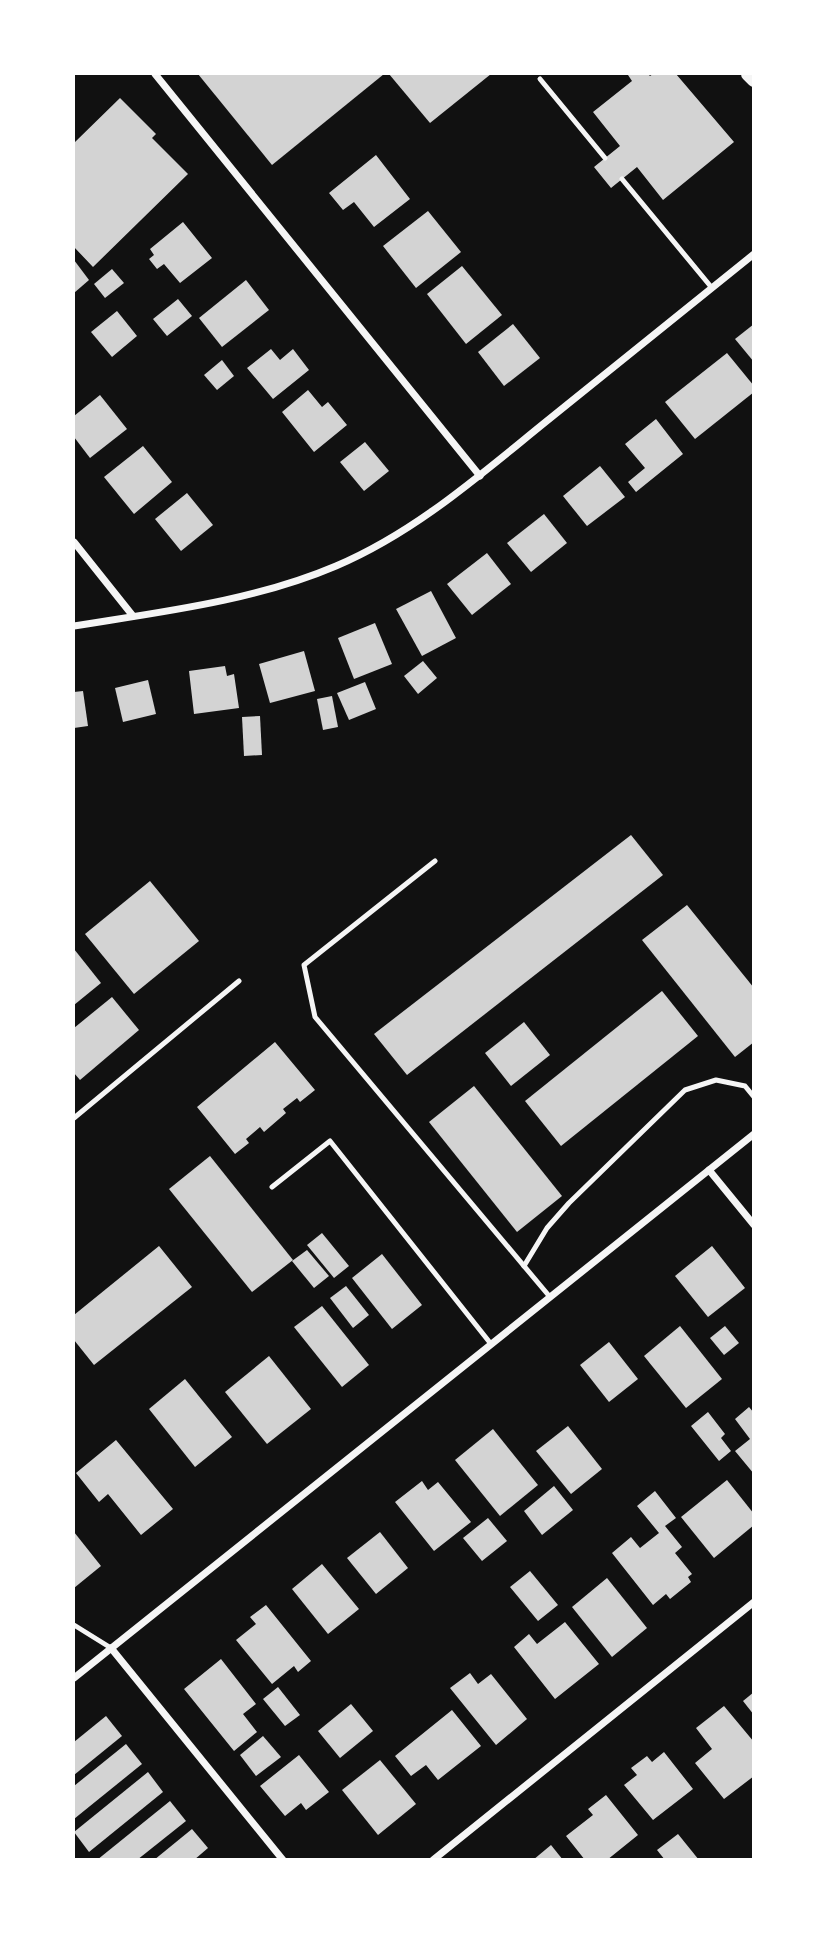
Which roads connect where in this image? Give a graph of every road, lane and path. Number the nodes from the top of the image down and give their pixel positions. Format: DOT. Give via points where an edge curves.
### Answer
graph roads {
  1 [pos="155,74"];
  2 [pos="748,74"];
  3 [pos="540,79"];
  4 [pos="754,80"];
  5 [pos="605,158"];
  6 [pos="622,179"];
  7 [pos="754,254"];
  8 [pos="712,288"];
  9 [pos="480,476"];
  10 [pos="74,542"];
  11 [pos="133,616"];
  12 [pos="74,626"];
  13 [pos="435,862"];
  14 [pos="239,981"];
  15 [pos="754,1097"];
  16 [pos="74,1118"];
  17 [pos="754,1134"];
  18 [pos="709,1170"];
  19 [pos="272,1187"];
  20 [pos="754,1225"];
  21 [pos="524,1266"];
  22 [pos="550,1297"];
  23 [pos="491,1344"];
  24 [pos="754,1602"];
  25 [pos="74,1626"];
  26 [pos="111,1648"];
  27 [pos="74,1678"];
  28 [pos="283,1860"];
  29 [pos="433,1860"];
  1 -- 9 [label="street"];
  2 -- 4 [label="main road"];
  3 -- 5 [label="lane"];
  6 -- 8 [label="lane"];
  7 -- 8 [label="street"];
  8 -- 9 [label="street"];
  9 -- 11 [label="street" via="376,547 308,578"];
  10 -- 11 [label="street"];
  11 -- 12 [label="street"];
  13 -- 21 [label="lane" via="304,965 315,1017"];
  14 -- 16 [label="lane"];
  15 -- 21 [label="lane" via="745,1086 716,1080 685,1090 569,1203"];
  17 -- 18 [label="street"];
  18 -- 20 [label="street"];
  18 -- 22 [label="street"];
  19 -- 23 [label="lane" via="330,1141"];
  21 -- 22 [label="lane"];
  22 -- 23 [label="street"];
  23 -- 26 [label="street"];
  24 -- 29 [label="street"];
  25 -- 26 [label="lane"];
  26 -- 27 [label="street"];
  26 -- 28 [label="street"];
}
